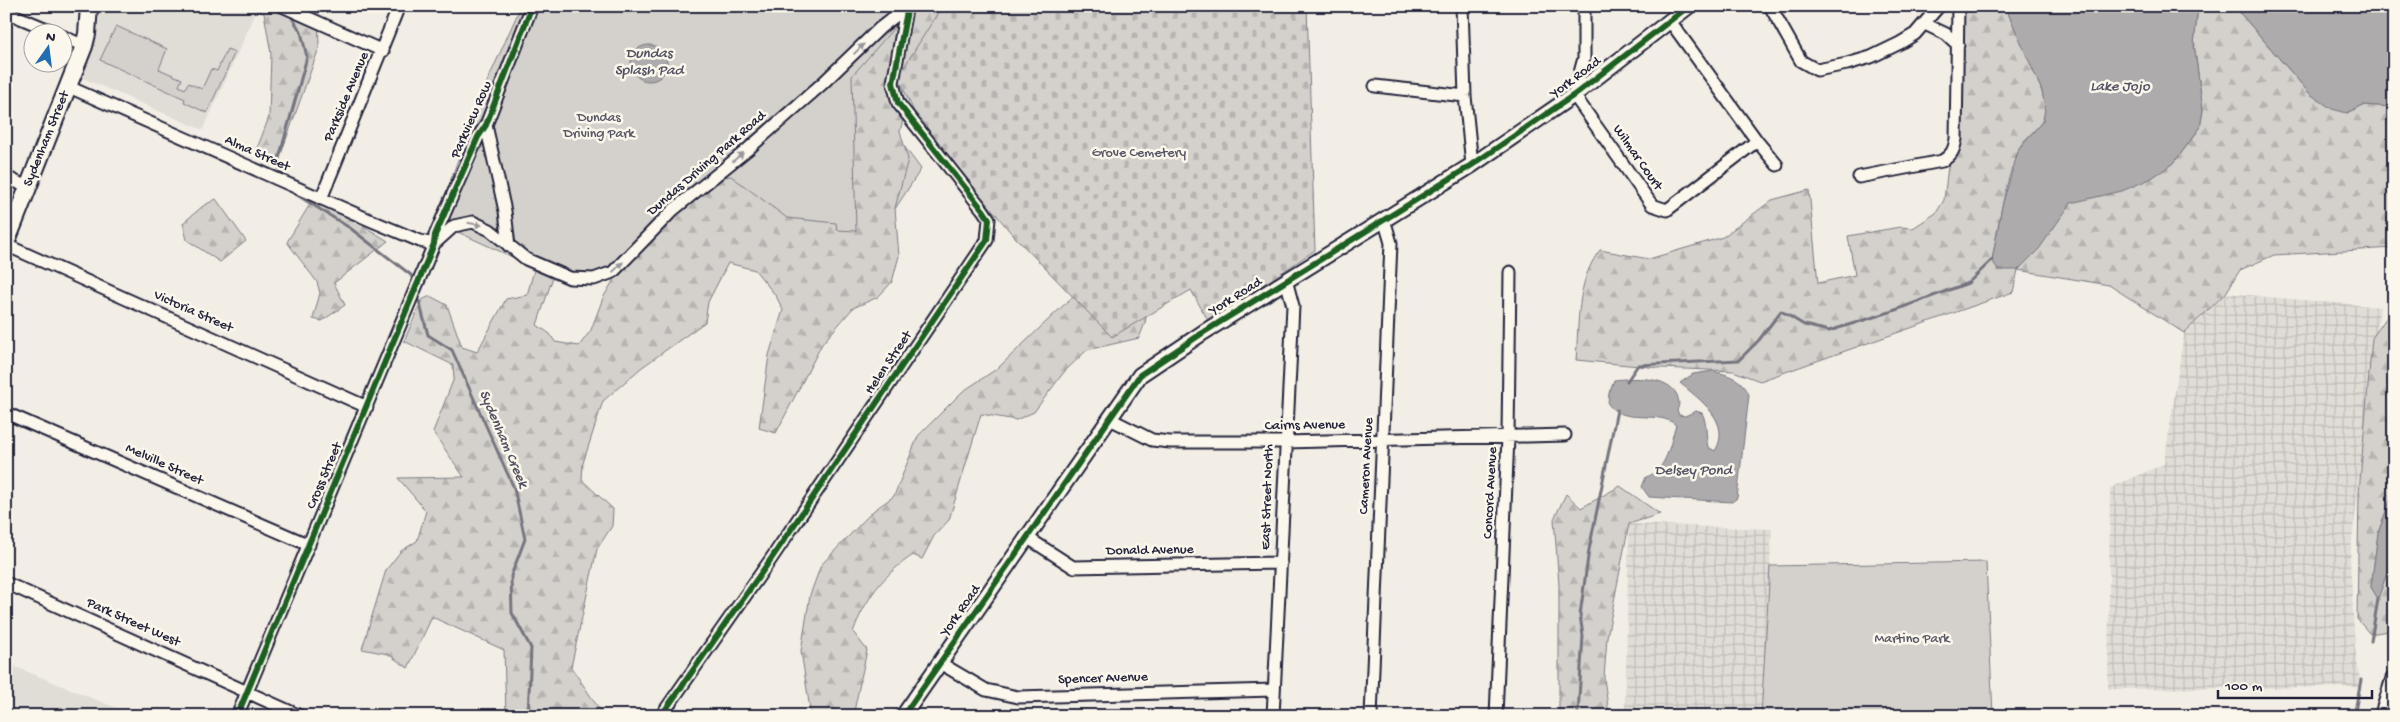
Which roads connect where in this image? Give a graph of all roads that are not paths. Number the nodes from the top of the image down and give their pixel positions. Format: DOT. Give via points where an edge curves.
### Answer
graph roads {
  1 [pos="89,6"];
  2 [pos="282,6"];
  3 [pos="400,6"];
  4 [pos="532,6"];
  5 [pos="1462,6"];
  6 [pos="1584,6"];
  7 [pos="1689,6"];
  8 [pos="1770,6"];
  9 [pos="1940,6"];
  10 [pos="1958,6"];
  11 [pos="907,8"];
  12 [pos="7,11"];
  13 [pos="1670,20"];
  14 [pos="32,22"];
  15 [pos="1925,24"];
  16 [pos="72,41"];
  17 [pos="1958,45"];
  18 [pos="84,46"];
  19 [pos="383,51"];
  20 [pos="69,86"];
  21 [pos="1375,86"];
  22 [pos="1574,95"];
  23 [pos="1465,96"];
  24 [pos="486,124"];
  25 [pos="1758,141"];
  26 [pos="1472,165"];
  27 [pos="1777,165"];
  28 [pos="6,177"];
  29 [pos="1859,177"];
  30 [pos="27,187"];
  31 [pos="321,199"];
  32 [pos="1384,220"];
  33 [pos="6,244"];
  34 [pos="434,244"];
  35 [pos="510,246"];
  36 [pos="1510,272"];
  37 [pos="1286,280"];
  38 [pos="368,407"];
  39 [pos="6,413"];
  40 [pos="1110,419"];
  41 [pos="1565,435"];
  42 [pos="1508,437"];
  43 [pos="1383,440"];
  44 [pos="1285,442"];
  45 [pos="1028,538"];
  46 [pos="309,545"];
  47 [pos="1281,563"];
  48 [pos="6,583"];
  49 [pos="940,663"];
  50 [pos="2394,680"];
  51 [pos="1274,690"];
  52 [pos="247,692"];
  53 [pos="237,716"];
  54 [pos="300,716"];
  55 [pos="661,716"];
  56 [pos="903,716"];
  57 [pos="1273,716"];
  58 [pos="1371,716"];
  59 [pos="1496,716"];
  60 [pos="2383,716"];
  1 -- 18 [label="main road, Sydenham Street"];
  2 -- 19 [label="street"];
  3 -- 19 [label="street, Parkside Avenue"];
  4 -- 24 [label="street, Parkview Row"];
  5 -- 23 [label="street"];
  6 -- 22 [label="street" via="1584,58"];
  7 -- 13 [label="street, York Road"];
  8 -- 15 [label="street" via="1802,61 1817,70 1870,57 1915,34"];
  9 -- 15 [label="street"];
  10 -- 17 [label="street"];
  35 -- 11 [label="street, Dundas Driving Park Road, one-way" via="526,259 570,278 594,279 613,272 673,210 747,150 880,28"];
  11 -- 55 [label="street, Helen Street" via="893,83 899,107 983,210 989,220 987,240"];
  12 -- 14 [label="street"];
  13 -- 22 [label="street, York Road"];
  13 -- 25 [label="street"];
  15 -- 17 [label="street" via="1946,34"];
  16 -- 18 [label="street"];
  17 -- 29 [label="street" via="1956,139 1950,156 1942,161"];
  18 -- 20 [label="main road, Sydenham Street"];
  19 -- 31 [label="street, Parkside Avenue"];
  20 -- 30 [label="main road, Sydenham Street"];
  20 -- 31 [label="street, Alma Street"];
  21 -- 23 [label="street"];
  22 -- 25 [label="street, Wilmar Court" via="1649,202 1663,209 1670,208"];
  22 -- 26 [label="street, York Road"];
  23 -- 26 [label="street"];
  24 -- 34 [label="street, Parkview Row"];
  24 -- 35 [label="street"];
  25 -- 27 [label="street"];
  26 -- 32 [label="street, York Road"];
  28 -- 30 [label="street"];
  30 -- 33 [label="main road, Sydenham Street"];
  31 -- 34 [label="street, Alma Street" via="412,238"];
  32 -- 37 [label="street, York Road"];
  32 -- 43 [label="street, Cameron Avenue" via="1391,243"];
  33 -- 38 [label="street, Victoria Street"];
  34 -- 35 [label="street, Dundas Driving Park Road, one-way" via="454,226 473,222 490,230"];
  34 -- 38 [label="street, Cross Street"];
  36 -- 42 [label="street, Concord Avenue"];
  37 -- 40 [label="street, York Road" via="1152,366 1131,386"];
  37 -- 44 [label="street, East Street North" via="1293,306"];
  38 -- 46 [label="street, Cross Street"];
  39 -- 46 [label="street, Melville Street"];
  40 -- 44 [label="street, Cairns Avenue" via="1152,440"];
  40 -- 45 [label="street, York Road"];
  41 -- 42 [label="street, Cairns Avenue"];
  42 -- 43 [label="street, Cairns Avenue"];
  42 -- 59 [label="street, Concord Avenue"];
  43 -- 44 [label="street, Cairns Avenue"];
  43 -- 58 [label="street, Cameron Avenue"];
  44 -- 47 [label="street, East Street North"];
  45 -- 47 [label="street, Donald Avenue" via="1073,566"];
  45 -- 49 [label="street, York Road"];
  46 -- 52 [label="street, Cross Street"];
  47 -- 51 [label="street, East Street North"];
  48 -- 52 [label="street, Park Street West"];
  49 -- 51 [label="street, Spencer Avenue" via="986,690 1018,697"];
  49 -- 56 [label="street, York Road"];
  50 -- 60 [label="main road"];
  51 -- 57 [label="street, East Street North"];
  52 -- 53 [label="street, Cross Street"];
  52 -- 54 [label="street, Park Street West"];
}
